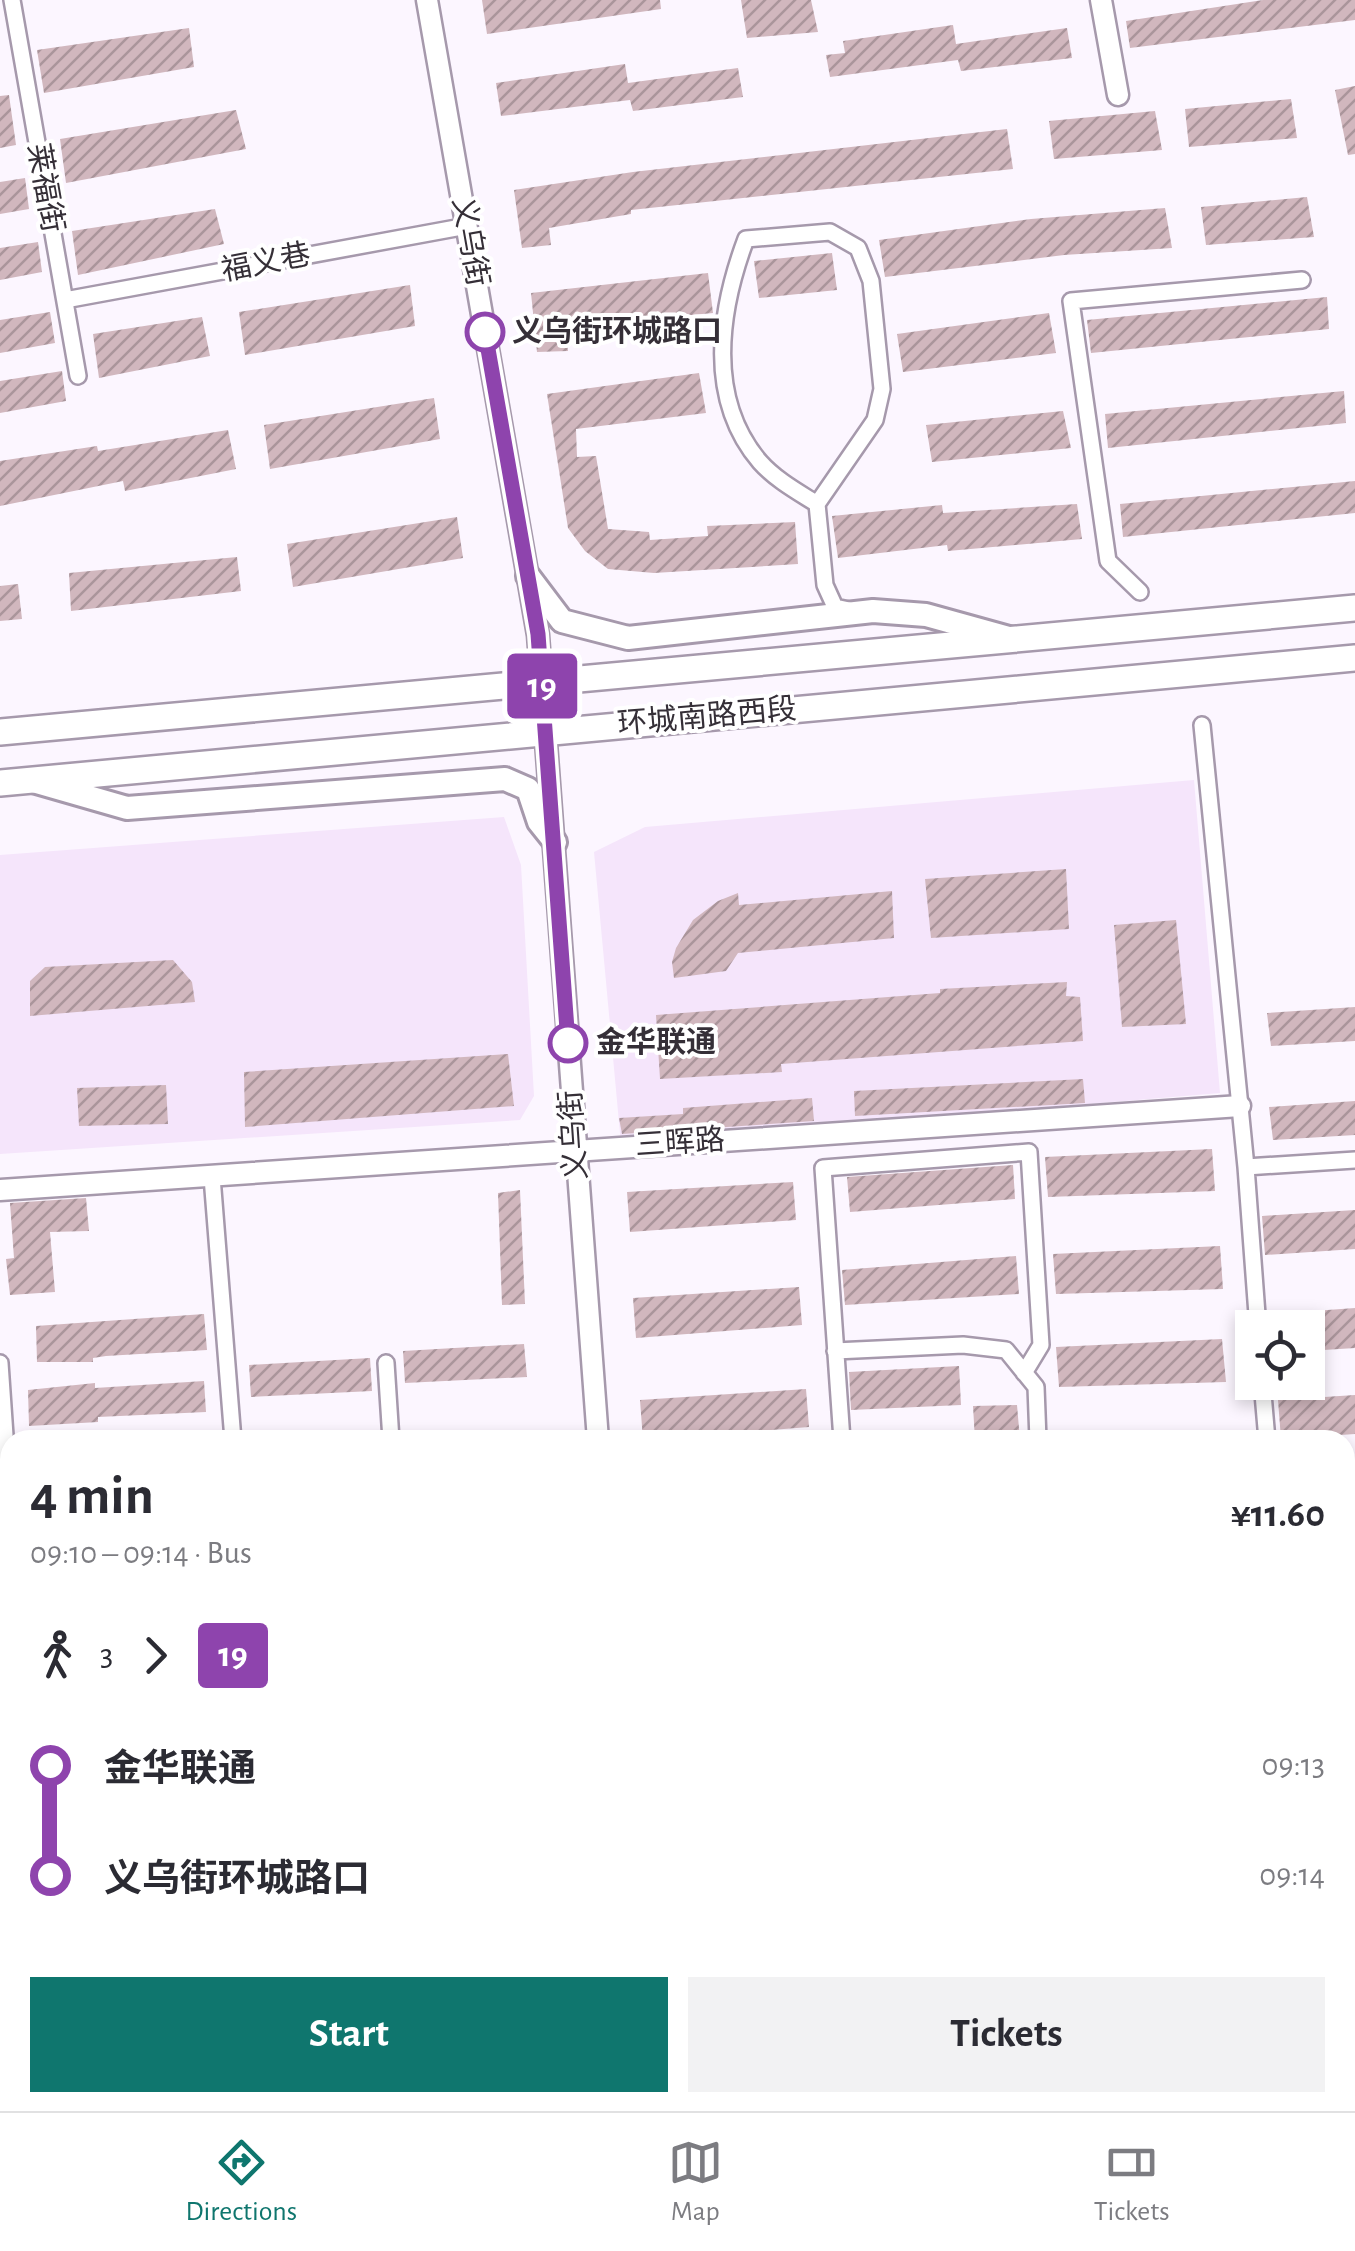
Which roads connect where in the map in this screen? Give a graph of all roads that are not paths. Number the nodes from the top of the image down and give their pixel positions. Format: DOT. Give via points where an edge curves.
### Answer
graph roads {
  1 [pos="12,0"];
  2 [pos="427,0"];
  3 [pos="1101,0"];
  4 [pos="1118,95"];
  5 [pos="467,226"];
  6 [pos="1302,280"];
  7 [pos="65,300"];
  8 [pos="78,376"];
  9 [pos="817,504"];
  10 [pos="528,576"];
  11 [pos="1140,592"];
  12 [pos="1355,608"];
  13 [pos="862,612"];
  14 [pos="1013,639"];
  15 [pos="1355,658"];
  16 [pos="542,681"];
  17 [pos="1202,725"];
  18 [pos="0,732"];
  19 [pos="546,732"];
  20 [pos="29,780"];
  21 [pos="0,783"];
  22 [pos="555,842"];
  23 [pos="1240,1106"];
  24 [pos="574,1150"];
  25 [pos="1355,1160"];
  26 [pos="1246,1167"];
  27 [pos="212,1177"];
  28 [pos="0,1190"];
  29 [pos="1257,1310"];
  30 [pos="836,1352"];
  31 [pos="386,1363"];
  32 [pos="0,1364"];
  33 [pos="1024,1373"];
  34 [pos="1264,1400"];
  35 [pos="5,1430"];
  36 [pos="232,1430"];
  37 [pos="390,1430"];
  38 [pos="597,1430"];
  39 [pos="841,1430"];
  40 [pos="1038,1430"];
  41 [pos="1266,1430"];
  1 -- 7 [label="street, 莱福街"];
  2 -- 5 [label="street, 义乌街"];
  3 -- 4 [label="street"];
  5 -- 7 [label="street, 福义巷"];
  5 -- 10 [label="street, 义乌街"];
  6 -- 11 [label="street" via="1071,301 1108,561"];
  7 -- 8 [label="street, 莱福街"];
  9 -- 9 [label="street" via="875,420 882,389 871,281 858,248 830,232 746,239 729,284 723,330 728,400 762,464"];
  9 -- 13 [label="street" via="825,585 836,607"];
  10 -- 13 [label="main road" via="562,621 628,638"];
  10 -- 16 [label="street, 义乌街"];
  12 -- 14 [label="main road, 环城南路西段"];
  13 -- 14 [label="main road" via="926,614"];
  14 -- 16 [label="main road, 环城南路西段"];
  15 -- 19 [label="main road, 环城南路西段"];
  16 -- 18 [label="main road, 环城南路西段"];
  16 -- 19 [label="street, 义乌街"];
  17 -- 23 [label="street"];
  19 -- 20 [label="main road, 环城南路西段"];
  19 -- 22 [label="street, 义乌街"];
  20 -- 21 [label="main road, 环城南路西段"];
  20 -- 22 [label="main road" via="127,808 505,779 528,790"];
  22 -- 24 [label="street, 义乌街"];
  23 -- 24 [label="street, 三晖路"];
  23 -- 26 [label="street"];
  24 -- 27 [label="street, 三晖路"];
  24 -- 38 [label="street, 义乌街"];
  25 -- 26 [label="street"];
  26 -- 29 [label="street"];
  27 -- 28 [label="street, 三晖路"];
  27 -- 36 [label="street"];
  30 -- 33 [label="street" via="1006,1350"];
  30 -- 33 [label="street" via="823,1168 1030,1152 1041,1346"];
  30 -- 39 [label="street"];
  31 -- 37 [label="street"];
  32 -- 35 [label="street"];
  33 -- 40 [label="street" via="1036,1387"];
  34 -- 41 [label="street"];
}
